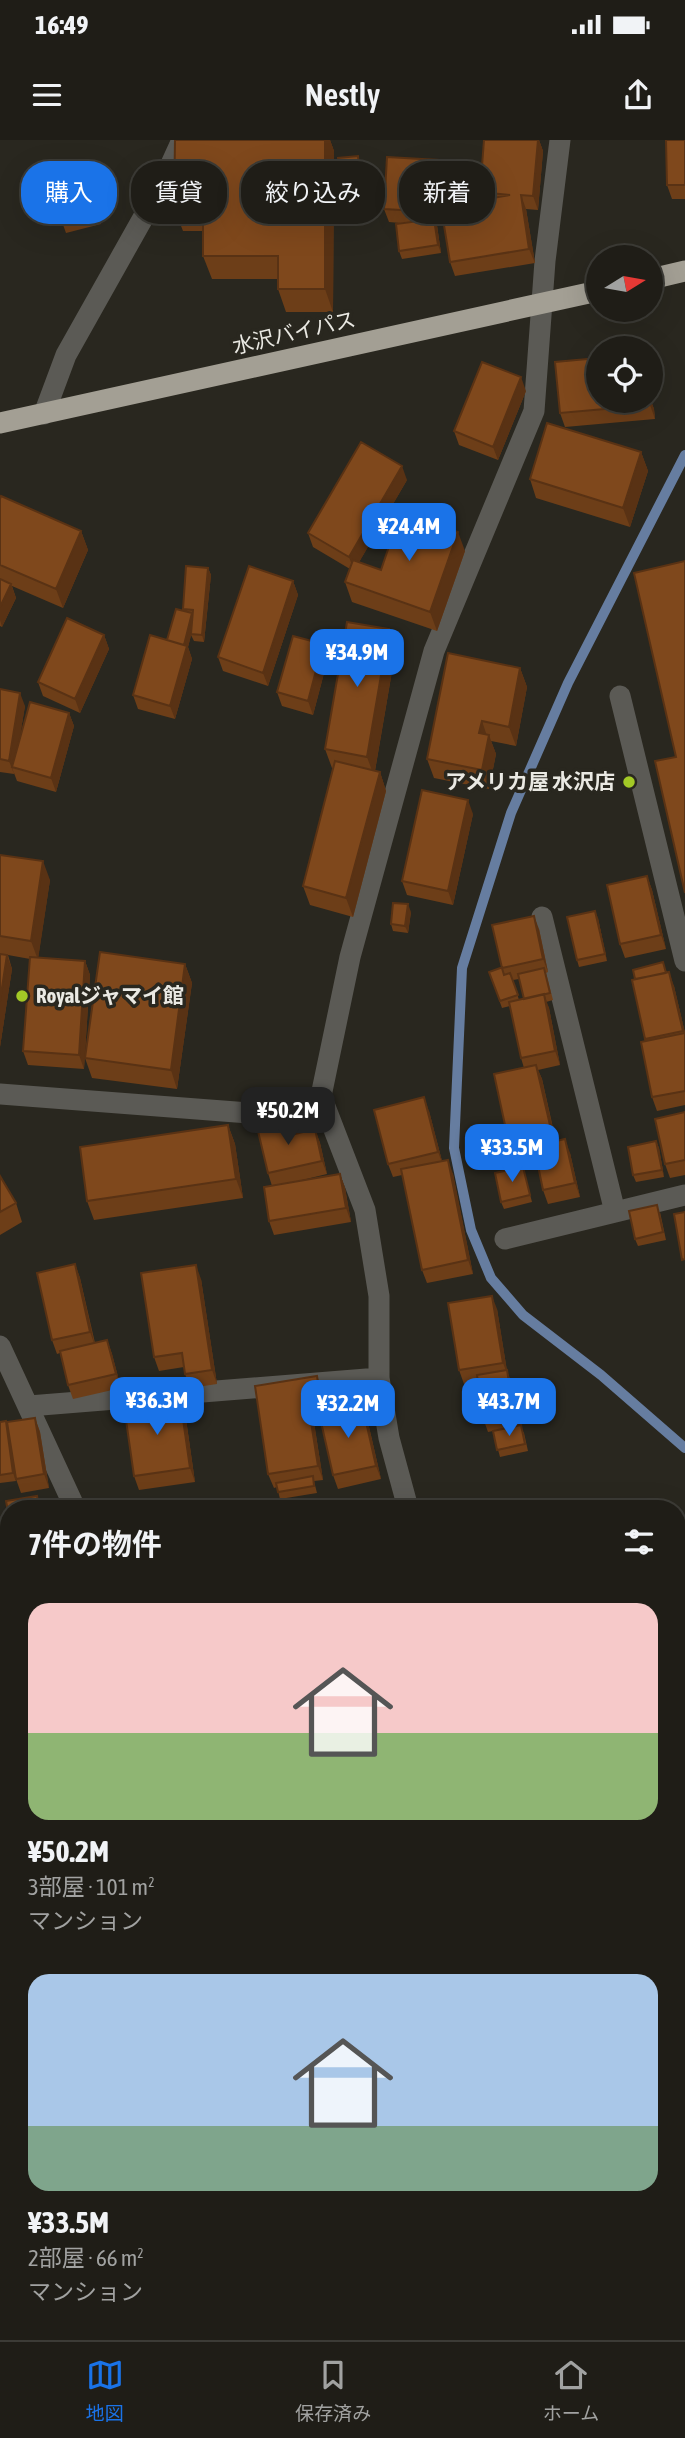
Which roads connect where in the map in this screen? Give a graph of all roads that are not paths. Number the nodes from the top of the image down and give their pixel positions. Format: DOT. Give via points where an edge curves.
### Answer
graph roads {
  1 [pos="182,140"];
  2 [pos="559,140"];
  3 [pos="685,271"];
  4 [pos="663,276"];
  5 [pos="586,294"];
  6 [pos="542,303"];
  7 [pos="44,414"];
  8 [pos="0,423"];
  9 [pos="621,696"];
  10 [pos="542,917"];
  11 [pos="685,961"];
  12 [pos="0,1094"];
  13 [pos="321,1096"];
  14 [pos="685,1195"];
  15 [pos="615,1212"];
  16 [pos="505,1239"];
  17 [pos="0,1346"];
  18 [pos="379,1378"];
  19 [pos="29,1406"];
  20 [pos="71,1500"];
  21 [pos="406,1500"];
  1 -- 7 [label="street" via="66,355"];
  2 -- 6 [label="street"];
  3 -- 4 [label="highway"];
  5 -- 6 [label="highway, 水沢バイパス"];
  6 -- 7 [label="highway, 水沢バイパス"];
  6 -- 13 [label="street" via="534,411 434,650 350,957"];
  7 -- 8 [label="highway, 水沢バイパス"];
  9 -- 11 [label="street"];
  10 -- 15 [label="street"];
  12 -- 13 [label="street" via="248,1113"];
  13 -- 18 [label="street" via="365,1210 379,1296"];
  14 -- 15 [label="street"];
  15 -- 16 [label="street"];
  17 -- 19 [label="street"];
  18 -- 19 [label="street"];
  18 -- 21 [label="street"];
  19 -- 20 [label="street"];
}
